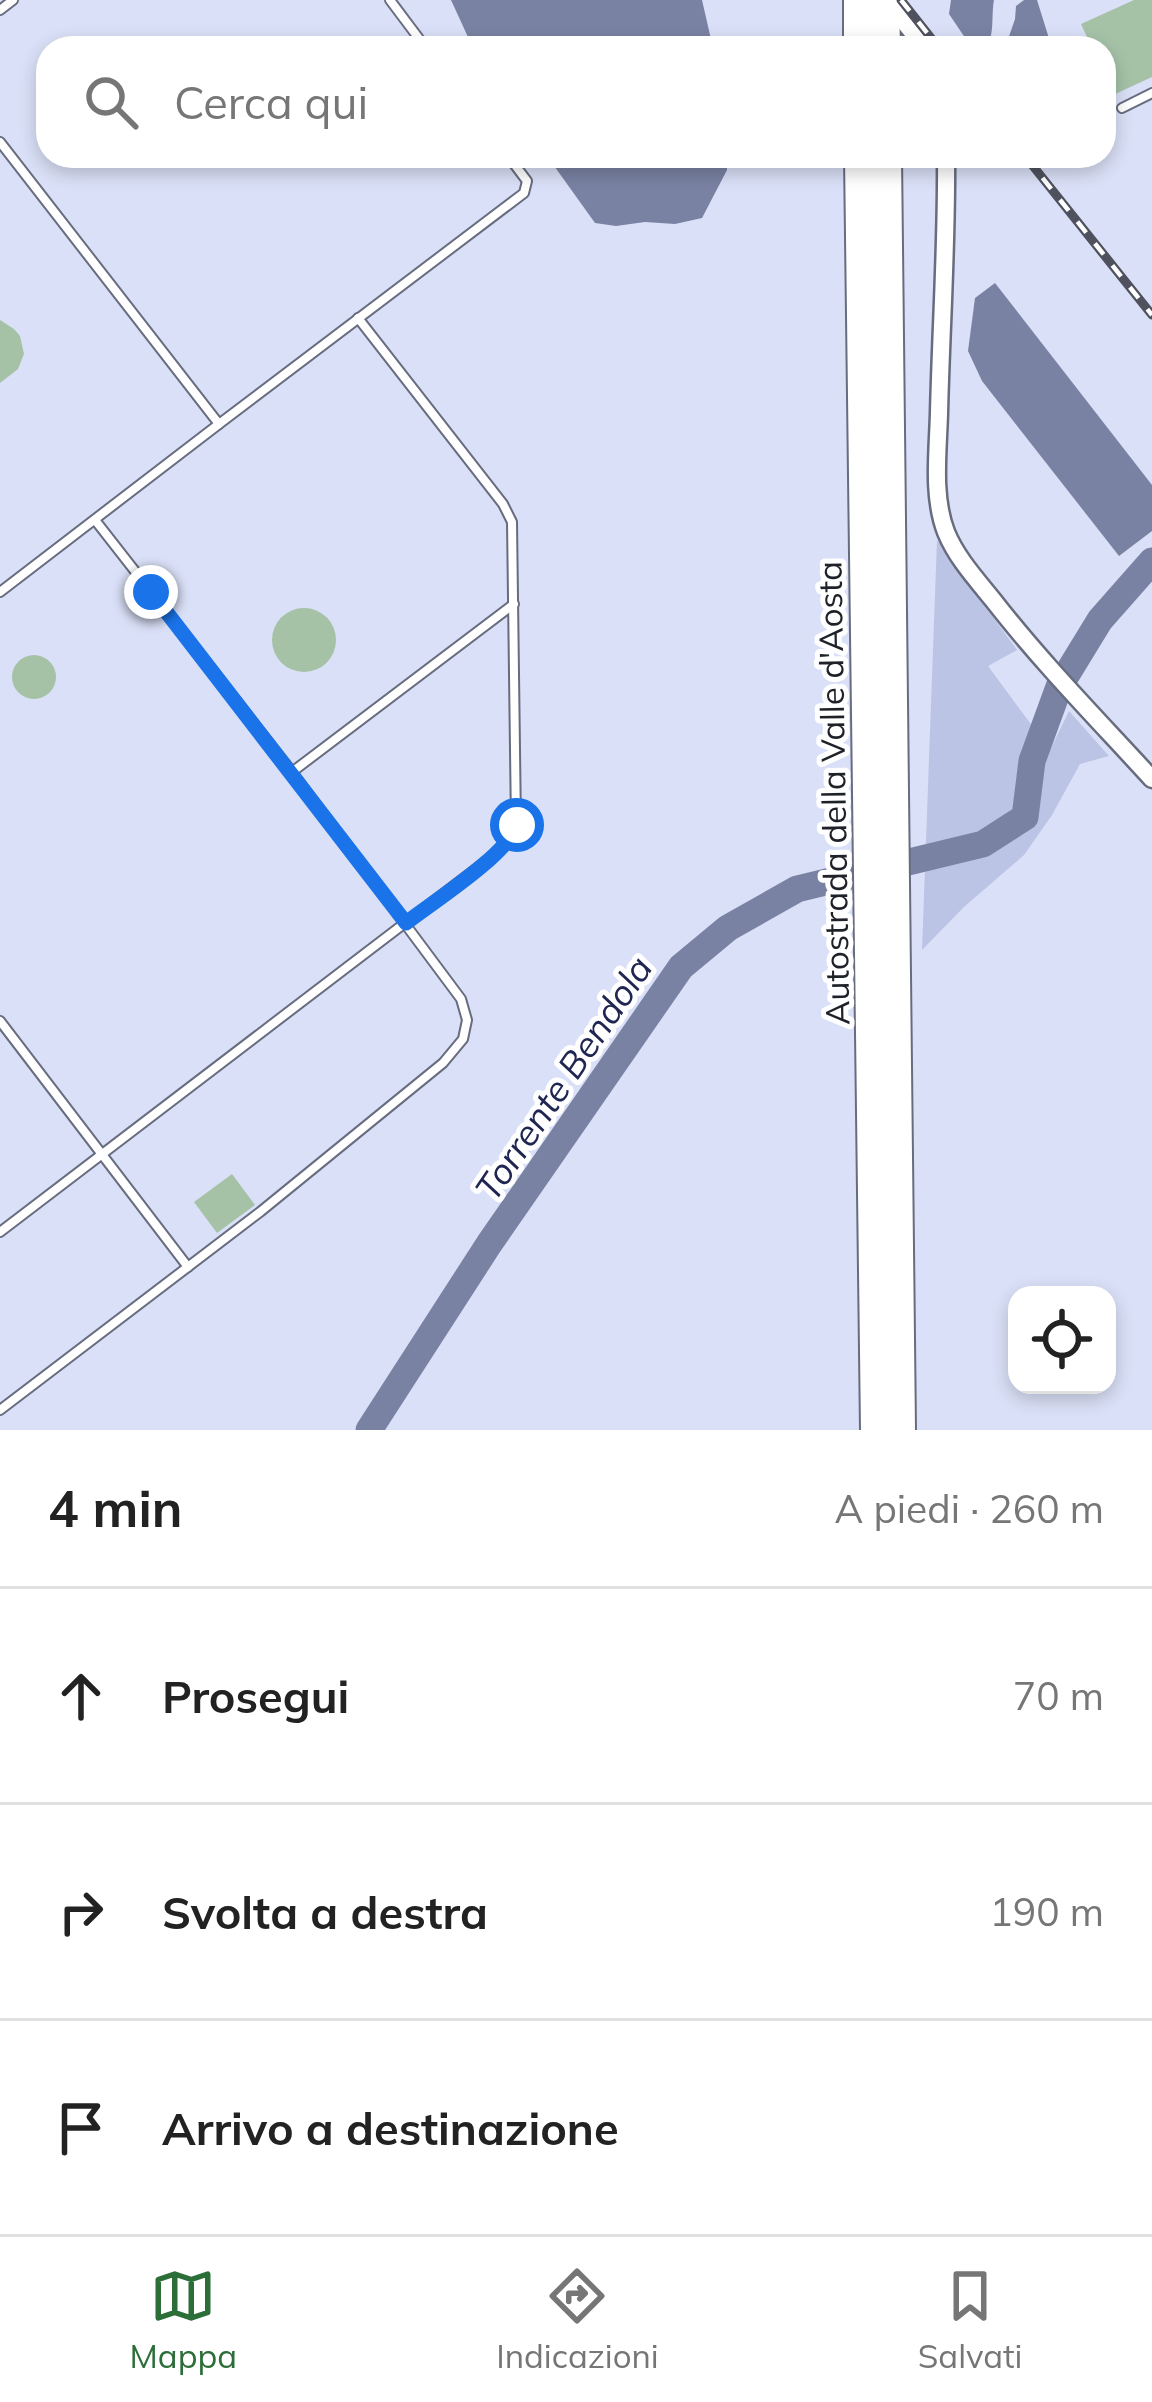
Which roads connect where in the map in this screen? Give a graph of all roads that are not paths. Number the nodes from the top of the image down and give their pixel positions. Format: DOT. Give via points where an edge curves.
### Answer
graph roads {
  1 [pos="13,0"];
  2 [pos="390,0"];
  3 [pos="885,0"];
  4 [pos="0,10"];
  5 [pos="417,36"];
  6 [pos="885,36"];
  7 [pos="915,36"];
  8 [pos="1152,93"];
  9 [pos="1122,108"];
  10 [pos="0,142"];
  11 [pos="517,168"];
  12 [pos="860,168"];
  13 [pos="886,168"];
  14 [pos="946,168"];
  15 [pos="358,318"];
  16 [pos="219,424"];
  17 [pos="95,520"];
  18 [pos="0,592"];
  19 [pos="514,604"];
  20 [pos="292,772"];
  21 [pos="1152,778"];
  22 [pos="882,867"];
  23 [pos="406,923"];
  24 [pos="883,957"];
  25 [pos="0,1021"];
  26 [pos="102,1154"];
  27 [pos="0,1232"];
  28 [pos="188,1267"];
  29 [pos="0,1410"];
  30 [pos="876,1430"];
  31 [pos="901,1430"];
  1 -- 4 [label="lane"];
  2 -- 5 [label="lane"];
  3 -- 6 [label="highway"];
  3 -- 7 [label="street"];
  8 -- 9 [label="lane"];
  10 -- 16 [label="lane"];
  11 -- 15 [label="lane" via="527,181 524,193"];
  12 -- 22 [label="highway, Autostrada della Valle d'Aosta"];
  13 -- 22 [label="highway, Autostrada della Valle d'Aosta"];
  14 -- 21 [label="street" via="939,507 946,532 1051,670"];
  15 -- 16 [label="lane"];
  15 -- 19 [label="lane" via="503,504 512,522"];
  16 -- 17 [label="lane"];
  17 -- 18 [label="lane"];
  17 -- 20 [label="lane"];
  19 -- 20 [label="lane"];
  19 -- 23 [label="lane" via="513,838"];
  20 -- 23 [label="lane"];
  22 -- 24 [label="highway, Autostrada della Valle d'Aosta"];
  23 -- 26 [label="lane"];
  23 -- 28 [label="lane" via="461,998 463,1040"];
  24 -- 30 [label="highway, Autostrada della Valle d'Aosta"];
  24 -- 31 [label="highway, Autostrada della Valle d'Aosta"];
  25 -- 26 [label="lane"];
  26 -- 27 [label="lane"];
  26 -- 28 [label="lane"];
  28 -- 29 [label="lane"];
}
